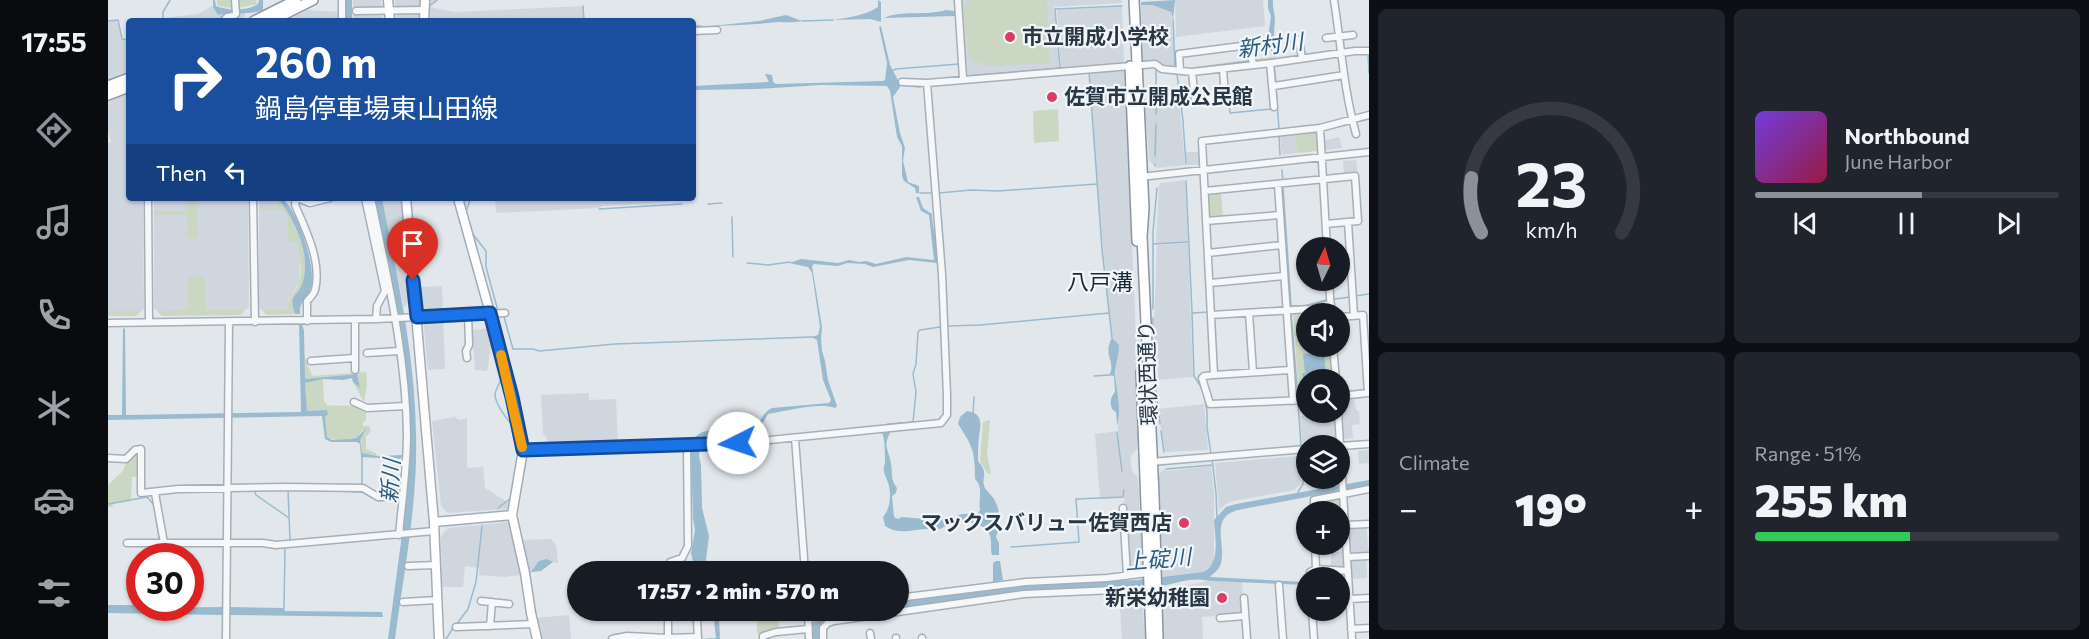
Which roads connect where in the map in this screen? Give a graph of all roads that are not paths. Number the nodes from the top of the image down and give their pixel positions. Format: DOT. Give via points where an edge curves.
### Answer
graph roads {
  1 [pos="296,0"];
  2 [pos="313,0"];
  3 [pos="342,0"];
  4 [pos="388,0"];
  5 [pos="425,0"];
  6 [pos="958,0"];
  7 [pos="1128,0"];
  8 [pos="1134,0"];
  9 [pos="1334,0"];
  10 [pos="235,7"];
  11 [pos="423,10"];
  12 [pos="356,11"];
  13 [pos="389,16"];
  14 [pos="226,18"];
  15 [pos="260,18"];
  16 [pos="277,18"];
  17 [pos="342,18"];
  18 [pos="424,18"];
  19 [pos="717,30"];
  20 [pos="696,32"];
  21 [pos="1353,35"];
  22 [pos="1340,36"];
  23 [pos="1326,38"];
  24 [pos="1294,40"];
  25 [pos="1341,50"];
  26 [pos="1369,51"];
  27 [pos="1301,56"];
  28 [pos="1252,61"];
  29 [pos="1273,63"];
  30 [pos="1133,65"];
  31 [pos="1179,69"];
  32 [pos="1223,69"];
  33 [pos="1192,72"];
  34 [pos="1344,75"];
  35 [pos="126,79"];
  36 [pos="963,79"];
  37 [pos="902,82"];
  38 [pos="927,83"];
  39 [pos="1276,85"];
  40 [pos="108,86"];
  41 [pos="126,88"];
  42 [pos="108,94"];
  43 [pos="1274,107"];
  44 [pos="1369,115"];
  45 [pos="1351,120"];
  46 [pos="1320,128"];
  47 [pos="1356,134"];
  48 [pos="1369,152"];
  49 [pos="1322,157"];
  50 [pos="1204,170"];
  51 [pos="1139,177"];
  52 [pos="1323,179"];
  53 [pos="1281,185"];
  54 [pos="1205,191"];
  55 [pos="148,201"];
  56 [pos="253,201"];
  57 [pos="296,201"];
  58 [pos="367,201"];
  59 [pos="372,201"];
  60 [pos="406,201"];
  61 [pos="459,201"];
  62 [pos="1280,216"];
  63 [pos="1206,221"];
  64 [pos="1348,222"];
  65 [pos="1326,224"];
  66 [pos="1327,237"];
  67 [pos="1282,245"];
  68 [pos="1208,253"];
  69 [pos="1284,276"];
  70 [pos="1210,283"];
  71 [pos="1288,309"];
  72 [pos="1296,309"];
  73 [pos="498,313"];
  74 [pos="1211,313"];
  75 [pos="1249,313"];
  76 [pos="468,314"];
  77 [pos="1350,316"];
  78 [pos="1354,316"];
  79 [pos="417,317"];
  80 [pos="396,318"];
  81 [pos="376,319"];
  82 [pos="355,320"];
  83 [pos="308,321"];
  84 [pos="108,322"];
  85 [pos="149,322"];
  86 [pos="229,322"];
  87 [pos="255,322"];
  88 [pos="399,351"];
  89 [pos="367,353"];
  90 [pos="354,358"];
  91 [pos="467,358"];
  92 [pos="311,361"];
  93 [pos="355,370"];
  94 [pos="1291,370"];
  95 [pos="1253,372"];
  96 [pos="1214,375"];
  97 [pos="1296,389"];
  98 [pos="1350,395"];
  99 [pos="1296,400"];
  100 [pos="354,402"];
  101 [pos="405,406"];
  102 [pos="795,438"];
  103 [pos="1369,444"];
  104 [pos="1350,445"];
  105 [pos="689,446"];
  106 [pos="523,450"];
  107 [pos="1296,450"];
  108 [pos="108,458"];
  109 [pos="1148,462"];
  110 [pos="228,488"];
  111 [pos="1343,489"];
  112 [pos="1369,489"];
  113 [pos="155,493"];
  114 [pos="1343,493"];
  115 [pos="403,496"];
  116 [pos="1314,501"];
  117 [pos="1344,501"];
  118 [pos="1123,508"];
  119 [pos="512,515"];
  120 [pos="1369,524"];
  121 [pos="1350,525"];
  122 [pos="434,526"];
  123 [pos="399,535"];
  124 [pos="164,543"];
  125 [pos="204,544"];
  126 [pos="226,544"];
  127 [pos="1369,556"];
  128 [pos="1348,557"];
  129 [pos="673,561"];
  130 [pos="804,561"];
  131 [pos="436,565"];
  132 [pos="408,566"];
  133 [pos="1348,567"];
  134 [pos="1127,576"];
  135 [pos="1151,582"];
  136 [pos="1279,585"];
  137 [pos="909,597"];
  138 [pos="1244,598"];
  139 [pos="1369,598"];
  140 [pos="1350,599"];
  141 [pos="437,600"];
  142 [pos="481,601"];
  143 [pos="403,602"];
  144 [pos="492,602"];
  145 [pos="509,604"];
  146 [pos="1245,616"];
  147 [pos="1220,618"];
  148 [pos="669,621"];
  149 [pos="697,621"];
  150 [pos="809,621"];
  151 [pos="1313,621"];
  152 [pos="533,624"];
  153 [pos="490,626"];
  154 [pos="456,627"];
  155 [pos="1369,628"];
  156 [pos="808,629"];
  157 [pos="1352,629"];
  158 [pos="668,638"];
  159 [pos="698,638"];
  160 [pos="226,639"];
  161 [pos="439,639"];
  162 [pos="537,639"];
  163 [pos="612,639"];
  164 [pos="763,639"];
  165 [pos="809,639"];
  166 [pos="823,639"];
  167 [pos="1151,639"];
  168 [pos="1158,639"];
  169 [pos="1247,639"];
  170 [pos="1282,639"];
  171 [pos="1314,639"];
  172 [pos="1352,639"];
  1 -- 15 [label="highway"];
  2 -- 16 [label="highway"];
  3 -- 17 [label="street"];
  4 -- 13 [label="main road"];
  5 -- 11 [label="main road"];
  6 -- 36 [label="street"];
  7 -- 30 [label="highway, 環状西通り"];
  8 -- 30 [label="highway, 環状西通り"];
  9 -- 22 [label="street"];
  10 -- 14 [label="street" via="233,16"];
  11 -- 13 [label="street"];
  11 -- 18 [label="main road"];
  12 -- 13 [label="street"];
  19 -- 20 [label="street"];
  21 -- 22 [label="street"];
  22 -- 23 [label="street"];
  22 -- 25 [label="street"];
  24 -- 27 [label="street" via="1299,40"];
  25 -- 26 [label="street"];
  25 -- 27 [label="street"];
  25 -- 34 [label="street"];
  27 -- 29 [label="street"];
  28 -- 29 [label="street"];
  28 -- 31 [label="street" via="1249,45 1179,54"];
  28 -- 32 [label="street"];
  29 -- 43 [label="street"];
  30 -- 31 [label="street"];
  30 -- 36 [label="street"];
  30 -- 51 [label="highway, 環状西通り"];
  31 -- 33 [label="street"];
  32 -- 33 [label="street"];
  32 -- 33 [label="street" via="1225,97 1195,100"];
  34 -- 39 [label="street"];
  34 -- 45 [label="street"];
  35 -- 40 [label="highway"];
  36 -- 38 [label="street"];
  37 -- 38 [label="street"];
  38 -- 102 [label="street" via="942,274 947,415 941,423"];
  41 -- 42 [label="highway"];
  44 -- 45 [label="street"];
  45 -- 46 [label="street"];
  45 -- 47 [label="street"];
  46 -- 49 [label="street"];
  46 -- 50 [label="street" via="1202,141"];
  48 -- 49 [label="street"];
  49 -- 50 [label="street"];
  49 -- 52 [label="street"];
  50 -- 51 [label="street"];
  50 -- 54 [label="street"];
  51 -- 109 [label="highway, 環状西通り" via="1144,208"];
  52 -- 53 [label="street"];
  52 -- 64 [label="street" via="1355,176 1358,221"];
  52 -- 65 [label="street"];
  53 -- 54 [label="street"];
  53 -- 62 [label="street"];
  54 -- 63 [label="street"];
  55 -- 85 [label="street"];
  56 -- 87 [label="street"];
  57 -- 83 [label="street" via="316,268 315,291 307,301"];
  58 -- 81 [label="street" via="385,291 377,306"];
  59 -- 80 [label="street"];
  60 -- 79 [label="main road"];
  61 -- 73 [label="main road"];
  62 -- 63 [label="street"];
  62 -- 67 [label="street"];
  63 -- 68 [label="street"];
  64 -- 65 [label="street"];
  64 -- 78 [label="street"];
  65 -- 66 [label="street"];
  67 -- 68 [label="street"];
  67 -- 69 [label="street"];
  68 -- 70 [label="street"];
  69 -- 70 [label="street"];
  69 -- 71 [label="street"];
  70 -- 74 [label="street"];
  71 -- 72 [label="street"];
  71 -- 75 [label="street"];
  71 -- 94 [label="street"];
  73 -- 76 [label="street"];
  73 -- 106 [label="main road"];
  74 -- 75 [label="street"];
  74 -- 96 [label="street"];
  75 -- 95 [label="street"];
  76 -- 79 [label="street"];
  76 -- 91 [label="street"];
  77 -- 78 [label="street"];
  78 -- 98 [label="street" via="1364,315 1368,393"];
  79 -- 80 [label="street"];
  79 -- 122 [label="main road"];
  80 -- 81 [label="street"];
  80 -- 88 [label="street"];
  81 -- 82 [label="street"];
  82 -- 83 [label="street"];
  82 -- 90 [label="street"];
  83 -- 87 [label="street"];
  84 -- 85 [label="street"];
  85 -- 86 [label="street"];
  86 -- 87 [label="street"];
  86 -- 110 [label="street"];
  88 -- 89 [label="street"];
  88 -- 101 [label="street"];
  90 -- 92 [label="street"];
  90 -- 93 [label="street"];
  94 -- 95 [label="street"];
  94 -- 97 [label="street"];
  95 -- 96 [label="street"];
  96 -- 99 [label="street" via="1202,378 1210,404"];
  100 -- 101 [label="street" via="367,408"];
  101 -- 115 [label="street"];
  102 -- 105 [label="street"];
  102 -- 130 [label="street"];
  103 -- 104 [label="street"];
  105 -- 106 [label="street"];
  105 -- 129 [label="street" via="688,546 682,558"];
  106 -- 119 [label="main road"];
  107 -- 109 [label="street"];
  108 -- 113 [label="street" via="126,459 141,449 141,493"];
  109 -- 135 [label="highway, 環状西通り"];
  110 -- 113 [label="street"];
  110 -- 115 [label="street" via="363,488 378,497"];
  110 -- 126 [label="street"];
  111 -- 114 [label="street"];
  112 -- 114 [label="street"];
  113 -- 124 [label="street"];
  114 -- 116 [label="street"];
  114 -- 117 [label="street"];
  115 -- 123 [label="street"];
  118 -- 134 [label="street"];
  119 -- 122 [label="main road"];
  119 -- 152 [label="main road"];
  120 -- 121 [label="street"];
  122 -- 123 [label="street"];
  122 -- 131 [label="main road"];
  123 -- 126 [label="street" via="276,545"];
  125 -- 126 [label="street"];
  126 -- 160 [label="street"];
  127 -- 128 [label="street"];
  128 -- 133 [label="street"];
  131 -- 132 [label="street"];
  131 -- 141 [label="main road"];
  134 -- 135 [label="street"];
  134 -- 137 [label="street" via="1026,582"];
  135 -- 166 [label="street" via="1137,589 1024,594 845,619 828,623 823,628"];
  135 -- 167 [label="highway, 環状西通り"];
  135 -- 168 [label="highway, 環状西通り"];
  136 -- 170 [label="street"];
  138 -- 146 [label="street"];
  139 -- 140 [label="street"];
  140 -- 157 [label="street"];
  141 -- 143 [label="street"];
  141 -- 161 [label="main road"];
  142 -- 144 [label="street"];
  144 -- 145 [label="street"];
  144 -- 153 [label="street"];
  146 -- 147 [label="street"];
  146 -- 169 [label="street"];
  148 -- 158 [label="street"];
  149 -- 159 [label="street"];
  150 -- 156 [label="street"];
  151 -- 171 [label="street"];
  152 -- 153 [label="street"];
  152 -- 162 [label="main road"];
  153 -- 154 [label="street"];
  155 -- 157 [label="street"];
  156 -- 164 [label="street" via="776,632"];
  156 -- 165 [label="street"];
  157 -- 172 [label="street"];
  158 -- 159 [label="street"];
  158 -- 163 [label="street"];
}
